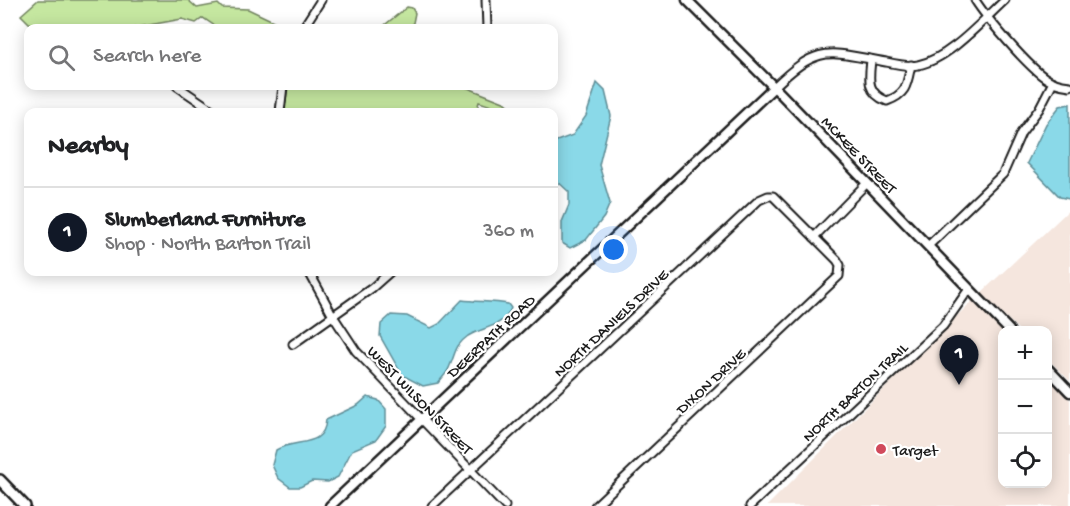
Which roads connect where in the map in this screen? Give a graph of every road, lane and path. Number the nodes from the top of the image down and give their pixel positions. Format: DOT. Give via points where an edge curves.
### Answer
graph roads {
  1 [pos="321,0"];
  2 [pos="486,0"];
  3 [pos="687,0"];
  4 [pos="975,0"];
  5 [pos="1005,0"];
  6 [pos="987,17"];
  7 [pos="306,24"];
  8 [pos="487,24"];
  9 [pos="871,60"];
  10 [pos="911,65"];
  11 [pos="1053,82"];
  12 [pos="774,87"];
  13 [pos="1070,87"];
  14 [pos="183,90"];
  15 [pos="283,90"];
  16 [pos="210,108"];
  17 [pos="281,108"];
  18 [pos="867,183"];
  19 [pos="814,237"];
  20 [pos="928,246"];
  21 [pos="311,276"];
  22 [pos="386,276"];
  23 [pos="969,289"];
  24 [pos="333,316"];
  25 [pos="1005,326"];
  26 [pos="293,344"];
  27 [pos="1052,374"];
  28 [pos="1070,392"];
  29 [pos="423,419"];
  30 [pos="471,470"];
  31 [pos="0,480"];
  32 [pos="25,506"];
  33 [pos="330,506"];
  34 [pos="432,506"];
  35 [pos="505,506"];
  36 [pos="595,506"];
  37 [pos="750,506"];
  1 -- 7 [label="street"];
  2 -- 8 [label="street"];
  3 -- 12 [label="street, MCKEE STREET"];
  4 -- 6 [label="street"];
  5 -- 6 [label="street"];
  6 -- 10 [label="street" via="942,55"];
  6 -- 11 [label="street" via="1038,72"];
  9 -- 10 [label="street"];
  9 -- 10 [label="street" via="871,88 878,98 887,101 898,97 907,86"];
  9 -- 12 [label="street" via="834,53 813,57"];
  11 -- 13 [label="street"];
  11 -- 20 [label="street" via="1021,133 1003,174"];
  12 -- 18 [label="street, MCKEE STREET"];
  12 -- 29 [label="street, DEERPATH ROAD"];
  14 -- 16 [label="street"];
  15 -- 17 [label="street"];
  18 -- 19 [label="street"];
  18 -- 20 [label="street, MCKEE STREET"];
  19 -- 30 [label="street, NORTH DANIELS DRIVE" via="777,200 768,195 759,200"];
  19 -- 36 [label="street, DIXON DRIVE" via="837,260 841,271 837,280"];
  20 -- 23 [label="street, MCKEE STREET"];
  21 -- 24 [label="street, WEST WILSON STREET"];
  22 -- 24 [label="street"];
  23 -- 25 [label="street, MCKEE STREET"];
  23 -- 37 [label="street, NORTH BARTON TRAIL" via="943,326"];
  24 -- 26 [label="street"];
  24 -- 29 [label="street, WEST WILSON STREET" via="356,351"];
  27 -- 28 [label="street"];
  29 -- 30 [label="street, WEST WILSON STREET"];
  29 -- 33 [label="street, DEERPATH ROAD"];
  30 -- 34 [label="street, NORTH DANIELS DRIVE"];
  30 -- 35 [label="street, WEST WILSON STREET"];
  31 -- 32 [label="main road"];
}
